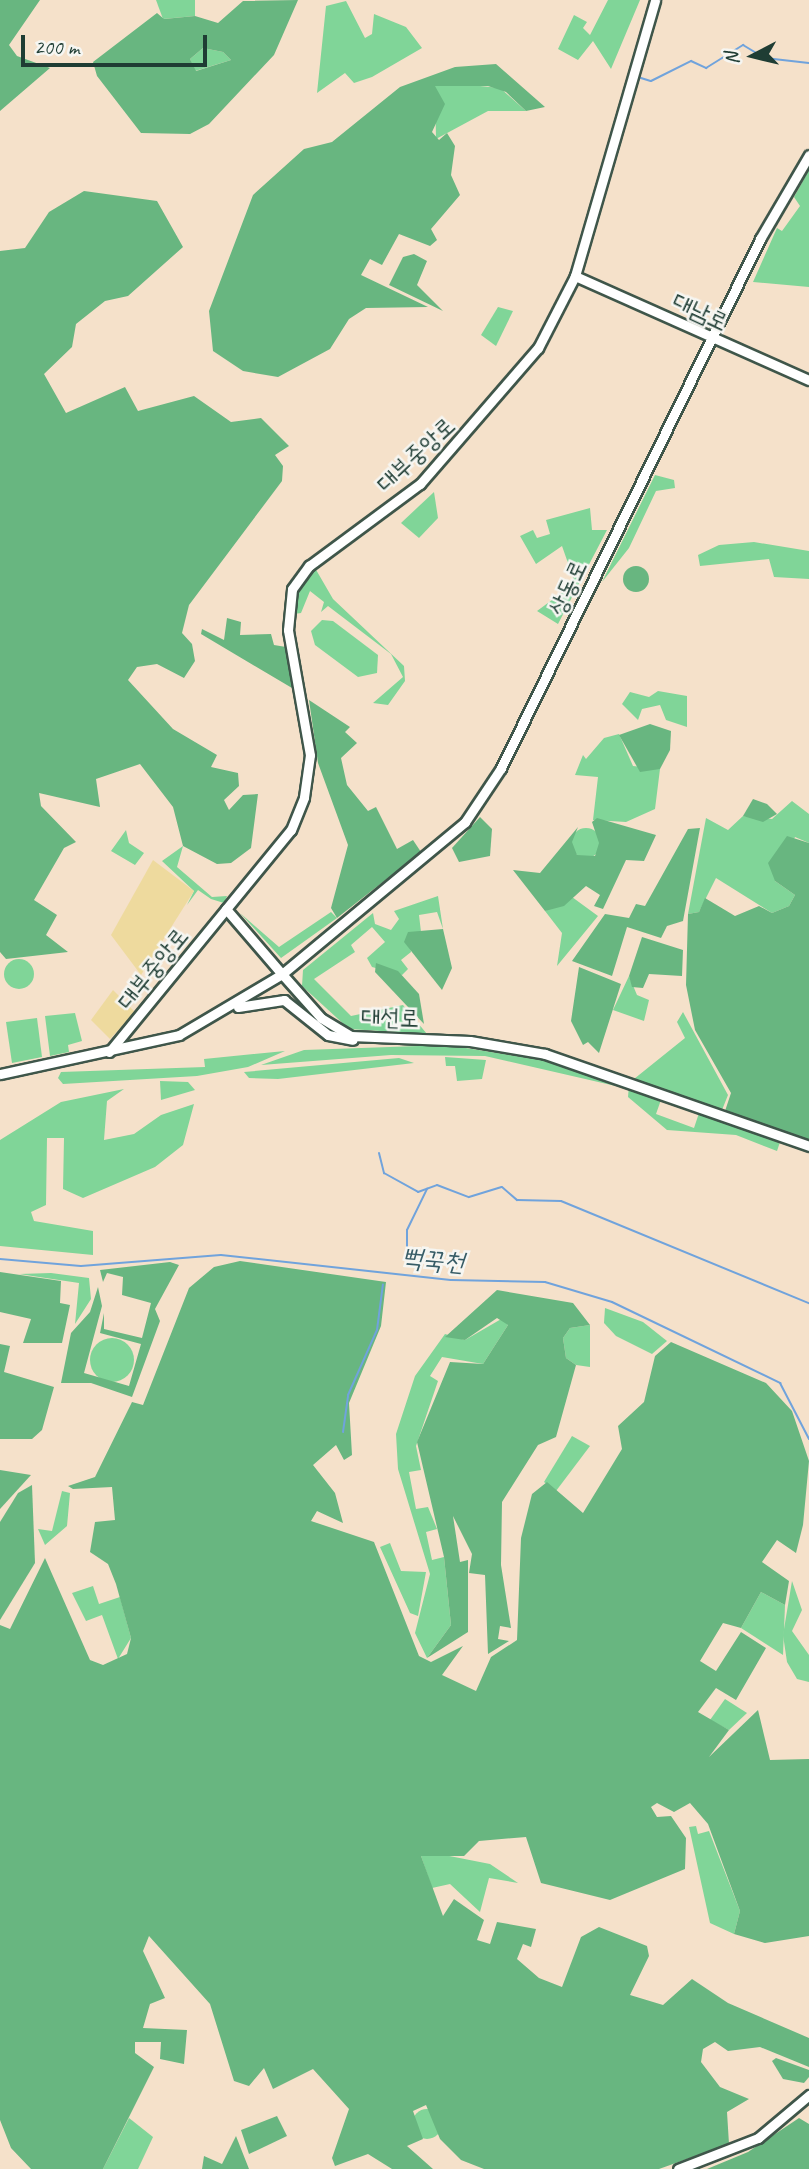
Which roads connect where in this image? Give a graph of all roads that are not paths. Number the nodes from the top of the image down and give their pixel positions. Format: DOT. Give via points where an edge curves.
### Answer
graph roads {
  1 [pos="655,0"];
  2 [pos="809,155"];
  3 [pos="575,276"];
  4 [pos="712,339"];
  5 [pos="809,380"];
  6 [pos="226,909"];
  7 [pos="282,974"];
  8 [pos="230,1009"];
  9 [pos="135,1022"];
  10 [pos="373,1041"];
  11 [pos="150,1045"];
  12 [pos="109,1052"];
  13 [pos="0,1074"];
  14 [pos="809,1146"];
  15 [pos="809,2095"];
  16 [pos="678,2169"];
  1 -- 3 [label="street, 대부중앙로"];
  2 -- 4 [label="street, 상동로"];
  3 -- 4 [label="street, 대남로"];
  3 -- 6 [label="street, 대부중앙로" via="538,348 454,449 295,583 288,625 309,744 308,781 283,842"];
  4 -- 5 [label="street, 대남로"];
  4 -- 7 [label="street, 상동로" via="487,792 433,854"];
  6 -- 7 [label="street"];
  6 -- 9 [label="street, 대부중앙로"];
  7 -- 8 [label="street"];
  7 -- 10 [label="street, 대선로" via="327,1024"];
  8 -- 10 [label="street" via="275,998 328,1035"];
  8 -- 11 [label="street"];
  9 -- 11 [label="street" via="135,1036"];
  9 -- 12 [label="street, 대부중앙로"];
  10 -- 14 [label="street, 대선로" via="442,1039 545,1054"];
  11 -- 12 [label="street"];
  12 -- 13 [label="street"];
  15 -- 16 [label="street" via="758,2138"];
}
